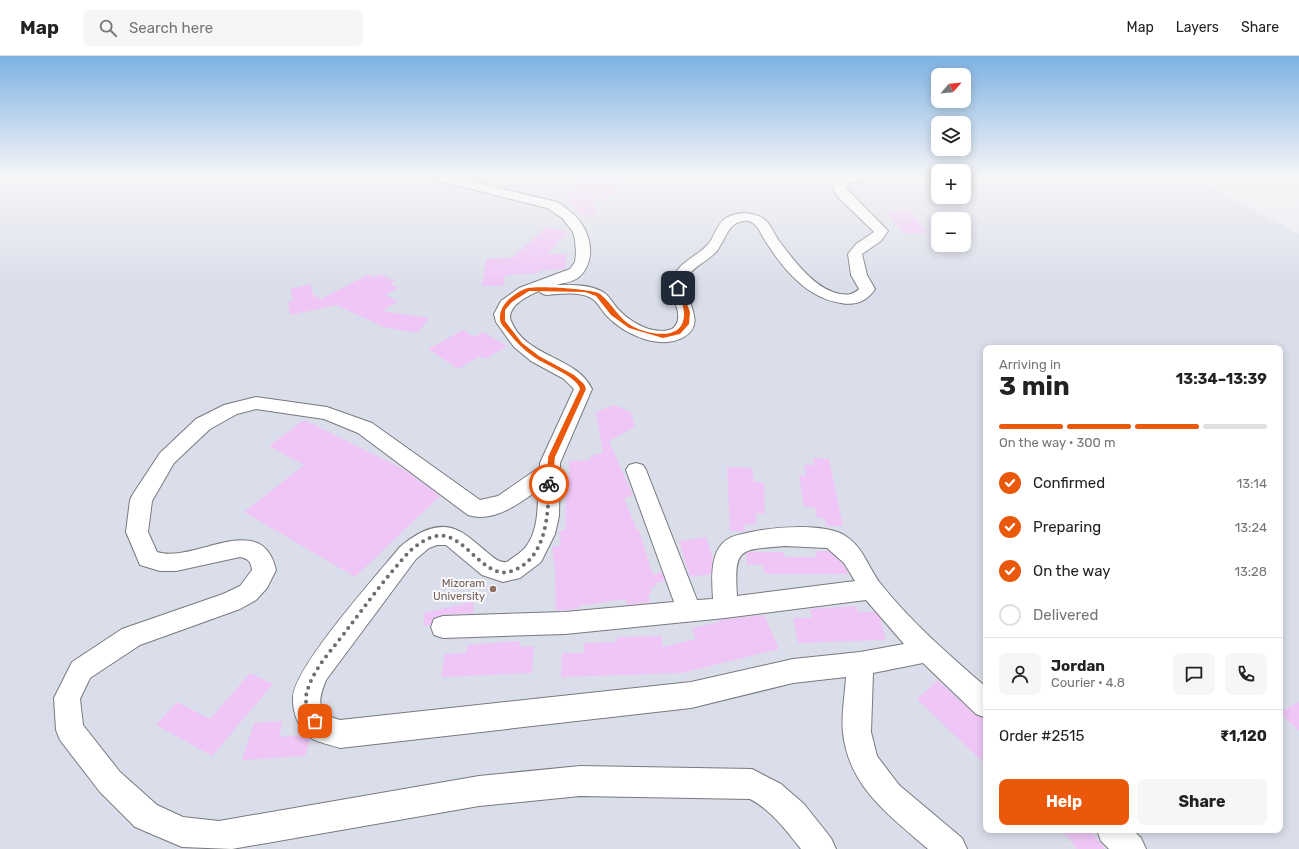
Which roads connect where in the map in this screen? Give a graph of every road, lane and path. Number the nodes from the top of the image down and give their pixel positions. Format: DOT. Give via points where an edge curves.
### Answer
graph roads {
  1 [pos="566,214"];
  2 [pos="864,214"];
  3 [pos="528,289"];
  4 [pos="636,470"];
  5 [pos="550,471"];
  6 [pos="871,589"];
  7 [pos="725,608"];
  8 [pos="689,611"];
  9 [pos="443,627"];
  10 [pos="927,651"];
  11 [pos="860,664"];
  12 [pos="983,702"];
  13 [pos="1115,833"];
  14 [pos="820,849"];
  15 [pos="951,849"];
  16 [pos="1130,849"];
  1 -- 3 [label="street" via="578,228 583,240 583,261 579,269 561,280"];
  2 -- 3 [label="street" via="882,231 878,237 857,249 855,254 859,274 867,289 863,296 852,300 836,299 804,279 772,241 763,224 746,216 727,224 710,251 686,269 679,278 678,288 687,312 686,324 678,333 663,337 630,327 613,314 598,295 586,290"];
  3 -- 5 [label="street" via="510,301 503,310 503,322 520,344 572,376 583,389 552,457"];
  4 -- 8 [label="street"];
  5 -- 11 [label="street" via="548,516 544,534 533,555 512,571 503,572 490,568 451,537 436,536 421,542 408,553 315,672 306,697 309,714 320,728 340,734 691,695 793,671"];
  5 -- 14 [label="street" via="497,506 476,509 365,428 327,413 256,403 232,409 203,424 167,458 141,500 137,532 148,558 160,562 176,562 240,548 255,552 262,560 264,570 248,593 231,602 131,637 81,670 67,698 70,730 110,782 146,816 182,832 219,836 480,791 580,780 752,784 771,794 793,815"];
  6 -- 7 [label="street"];
  6 -- 7 [label="street" via="855,560 845,548 833,540 771,538 734,546 728,554 724,578"];
  6 -- 10 [label="street"];
  7 -- 8 [label="street"];
  8 -- 9 [label="street" via="565,623"];
  10 -- 11 [label="street"];
  10 -- 12 [label="street"];
  11 -- 15 [label="street" via="857,732 864,764 889,795"];
  13 -- 16 [label="street"];
}
